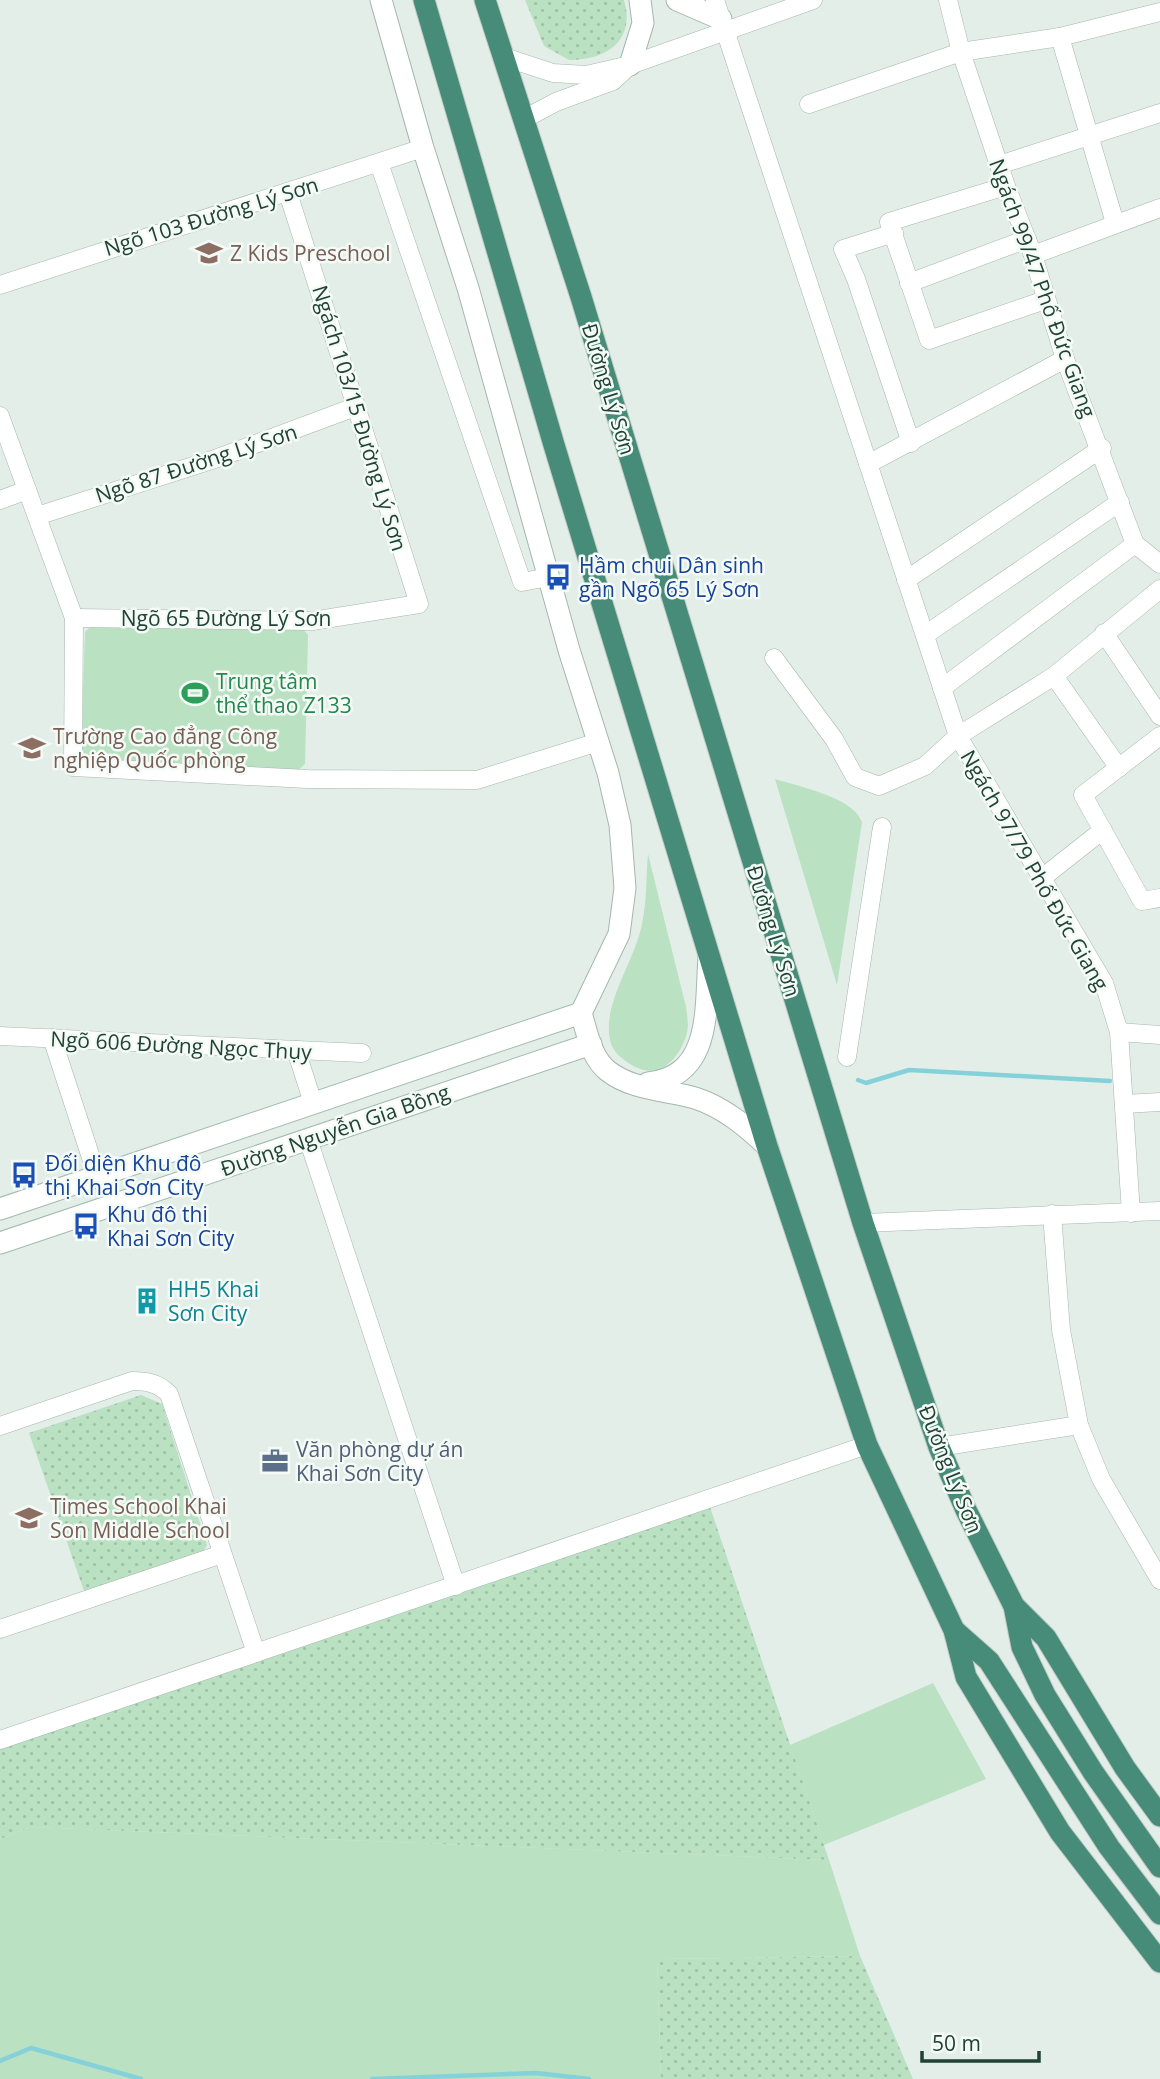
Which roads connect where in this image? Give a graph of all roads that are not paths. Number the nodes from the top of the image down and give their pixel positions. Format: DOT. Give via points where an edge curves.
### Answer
graph roads {
  1 [pos="381,0"];
  2 [pos="424,0"];
  3 [pos="485,0"];
  4 [pos="640,0"];
  5 [pos="677,0"];
  6 [pos="813,0"];
  7 [pos="948,0"];
  8 [pos="1160,12"];
  9 [pos="720,17"];
  10 [pos="1059,37"];
  11 [pos="961,51"];
  12 [pos="504,57"];
  13 [pos="630,65"];
  14 [pos="809,104"];
  15 [pos="1160,113"];
  16 [pos="524,119"];
  17 [pos="1089,135"];
  18 [pos="423,148"];
  19 [pos="379,163"];
  20 [pos="999,164"];
  21 [pos="1006,186"];
  22 [pos="288,193"];
  23 [pos="1160,208"];
  24 [pos="1115,223"];
  25 [pos="892,228"];
  26 [pos="1030,247"];
  27 [pos="909,283"];
  28 [pos="0,285"];
  29 [pos="1045,300"];
  30 [pos="1065,359"];
  31 [pos="355,407"];
  32 [pos="0,416"];
  33 [pos="911,443"];
  34 [pos="1101,448"];
  35 [pos="868,464"];
  36 [pos="27,490"];
  37 [pos="0,500"];
  38 [pos="1120,502"];
  39 [pos="37,516"];
  40 [pos="1135,544"];
  41 [pos="1160,564"];
  42 [pos="549,577"];
  43 [pos="906,580"];
  44 [pos="1160,589"];
  45 [pos="419,604"];
  46 [pos="74,618"];
  47 [pos="1104,633"];
  48 [pos="925,635"];
  49 [pos="774,658"];
  50 [pos="1054,676"];
  51 [pos="942,688"];
  52 [pos="1160,716"];
  53 [pos="958,736"];
  54 [pos="1160,736"];
  55 [pos="598,742"];
  56 [pos="1119,768"];
  57 [pos="882,827"];
  58 [pos="1102,830"];
  59 [pos="1042,878"];
  60 [pos="1160,898"];
  61 [pos="709,956"];
  62 [pos="581,1013"];
  63 [pos="1119,1032"];
  64 [pos="1160,1035"];
  65 [pos="0,1036"];
  66 [pos="52,1038"];
  67 [pos="591,1044"];
  68 [pos="296,1050"];
  69 [pos="362,1053"];
  70 [pos="847,1057"];
  71 [pos="634,1085"];
  72 [pos="1160,1102"];
  73 [pos="313,1103"];
  74 [pos="1124,1104"];
  75 [pos="308,1139"];
  76 [pos="767,1146"];
  77 [pos="97,1176"];
  78 [pos="0,1209"];
  79 [pos="1160,1211"];
  80 [pos="1131,1213"];
  81 [pos="1052,1214"];
  82 [pos="863,1223"];
  83 [pos="0,1243"];
  84 [pos="1079,1425"];
  85 [pos="0,1426"];
  86 [pos="867,1445"];
  87 [pos="939,1447"];
  88 [pos="222,1554"];
  89 [pos="1160,1580"];
  90 [pos="456,1586"];
  91 [pos="1014,1606"];
  92 [pos="0,1629"];
  93 [pos="954,1630"];
  94 [pos="256,1653"];
  95 [pos="0,1740"];
  96 [pos="1160,1816"];
  97 [pos="1160,1867"];
  98 [pos="1160,1914"];
  99 [pos="1160,1962"];
  1 -- 18 [label="street"];
  2 -- 61 [label="highway"];
  3 -- 12 [label="highway, Đường Lý Sơn"];
  4 -- 13 [label="street" via="643,23"];
  5 -- 9 [label="street"];
  6 -- 9 [label="street" via="749,22"];
  7 -- 11 [label="street, Ngách 99/47 Phố Đức Giang"];
  8 -- 10 [label="street"];
  9 -- 13 [label="street"];
  9 -- 35 [label="street, Ngách 97/79 Phố Đức Giang"];
  10 -- 11 [label="street"];
  10 -- 17 [label="street"];
  11 -- 14 [label="street"];
  11 -- 20 [label="street, Ngách 99/47 Phố Đức Giang"];
  12 -- 13 [label="street" via="572,75"];
  12 -- 16 [label="highway, Đường Lý Sơn"];
  13 -- 16 [label="street" via="613,81"];
  15 -- 17 [label="street"];
  16 -- 82 [label="highway, Đường Lý Sơn"];
  17 -- 20 [label="street"];
  17 -- 24 [label="street"];
  18 -- 19 [label="street, Ngõ 103 Đường Lý Sơn"];
  18 -- 42 [label="street" via="468,288"];
  19 -- 22 [label="street, Ngõ 103 Đường Lý Sơn"];
  19 -- 42 [label="street" via="522,582"];
  20 -- 21 [label="street, Ngách 99/47 Phố Đức Giang"];
  21 -- 25 [label="street"];
  21 -- 26 [label="street, Ngách 99/47 Phố Đức Giang"];
  22 -- 28 [label="street, Ngõ 103 Đường Lý Sơn"];
  22 -- 31 [label="street, Ngách 103/15 Đường Lý Sơn"];
  23 -- 24 [label="street"];
  24 -- 26 [label="street"];
  25 -- 27 [label="street"];
  25 -- 33 [label="street" via="843,249"];
  26 -- 27 [label="street"];
  26 -- 29 [label="street, Ngách 99/47 Phố Đức Giang"];
  27 -- 29 [label="street" via="929,340"];
  29 -- 30 [label="street, Ngách 99/47 Phố Đức Giang"];
  30 -- 33 [label="street"];
  30 -- 34 [label="street, Ngách 99/47 Phố Đức Giang"];
  31 -- 39 [label="street, Ngõ 87 Đường Lý Sơn" via="215,460"];
  31 -- 45 [label="street, Ngách 103/15 Đường Lý Sơn"];
  32 -- 36 [label="street"];
  33 -- 35 [label="street"];
  34 -- 38 [label="street, Ngách 99/47 Phố Đức Giang"];
  34 -- 43 [label="street"];
  35 -- 43 [label="street, Ngách 97/79 Phố Đức Giang"];
  36 -- 37 [label="street"];
  36 -- 39 [label="street"];
  38 -- 40 [label="street, Ngách 99/47 Phố Đức Giang"];
  38 -- 48 [label="street"];
  39 -- 46 [label="street"];
  40 -- 41 [label="street"];
  40 -- 51 [label="street"];
  42 -- 55 [label="street"];
  43 -- 48 [label="street, Ngách 97/79 Phố Đức Giang"];
  44 -- 47 [label="street"];
  45 -- 46 [label="street, Ngõ 65 Đường Lý Sơn" via="312,621"];
  46 -- 55 [label="street" via="73,767 307,779 477,780"];
  47 -- 50 [label="street"];
  47 -- 52 [label="street"];
  48 -- 51 [label="street, Ngách 97/79 Phố Đức Giang"];
  49 -- 53 [label="street" via="834,739 855,777 879,786 925,766"];
  50 -- 53 [label="street"];
  50 -- 56 [label="street"];
  51 -- 53 [label="street, Ngách 97/79 Phố Đức Giang"];
  53 -- 59 [label="street, Ngách 97/79 Phố Đức Giang"];
  54 -- 56 [label="street"];
  55 -- 62 [label="street" via="620,825 625,888 619,934"];
  56 -- 58 [label="street" via="1083,795"];
  57 -- 70 [label="street"];
  58 -- 59 [label="street"];
  58 -- 60 [label="street" via="1142,901"];
  59 -- 63 [label="street, Ngách 97/79 Phố Đức Giang" via="1104,983"];
  61 -- 71 [label="street" via="702,1038 695,1054 674,1077"];
  61 -- 76 [label="highway"];
  62 -- 67 [label="street"];
  62 -- 73 [label="street, Đường Nguyễn Gia Bồng"];
  63 -- 64 [label="street"];
  63 -- 74 [label="street, Ngách 97/79 Phố Đức Giang"];
  65 -- 66 [label="street, Ngõ 606 Đường Ngọc Thụy"];
  66 -- 68 [label="street, Ngõ 606 Đường Ngọc Thụy"];
  66 -- 77 [label="street"];
  67 -- 71 [label="street" via="607,1071"];
  67 -- 75 [label="street, Đường Nguyễn Gia Bồng"];
  68 -- 69 [label="street, Ngõ 606 Đường Ngọc Thụy"];
  68 -- 73 [label="street"];
  71 -- 76 [label="street" via="698,1099 720,1109"];
  72 -- 74 [label="street"];
  73 -- 75 [label="street"];
  73 -- 77 [label="street, Đường Nguyễn Gia Bồng"];
  74 -- 80 [label="street, Ngách 97/79 Phố Đức Giang"];
  75 -- 83 [label="street, Đường Nguyễn Gia Bồng"];
  75 -- 90 [label="street"];
  76 -- 86 [label="highway"];
  77 -- 78 [label="street, Đường Nguyễn Gia Bồng"];
  79 -- 80 [label="street"];
  80 -- 81 [label="street"];
  81 -- 82 [label="street"];
  81 -- 84 [label="street" via="1062,1330"];
  82 -- 87 [label="highway, Đường Lý Sơn"];
  84 -- 87 [label="street"];
  84 -- 89 [label="street" via="1101,1479"];
  85 -- 88 [label="street" via="132,1381 163,1388 169,1394"];
  86 -- 90 [label="street"];
  86 -- 93 [label="highway"];
  87 -- 91 [label="highway, Đường Lý Sơn"];
  88 -- 92 [label="street"];
  88 -- 94 [label="street"];
  90 -- 94 [label="street"];
  91 -- 96 [label="highway, Đường Lý Sơn" via="1046,1638 1125,1769"];
  91 -- 97 [label="highway" via="1022,1647 1045,1695"];
  93 -- 98 [label="highway" via="989,1661 1109,1847"];
  93 -- 99 [label="highway" via="966,1677 1001,1738 1060,1832"];
  94 -- 95 [label="street"];
}
